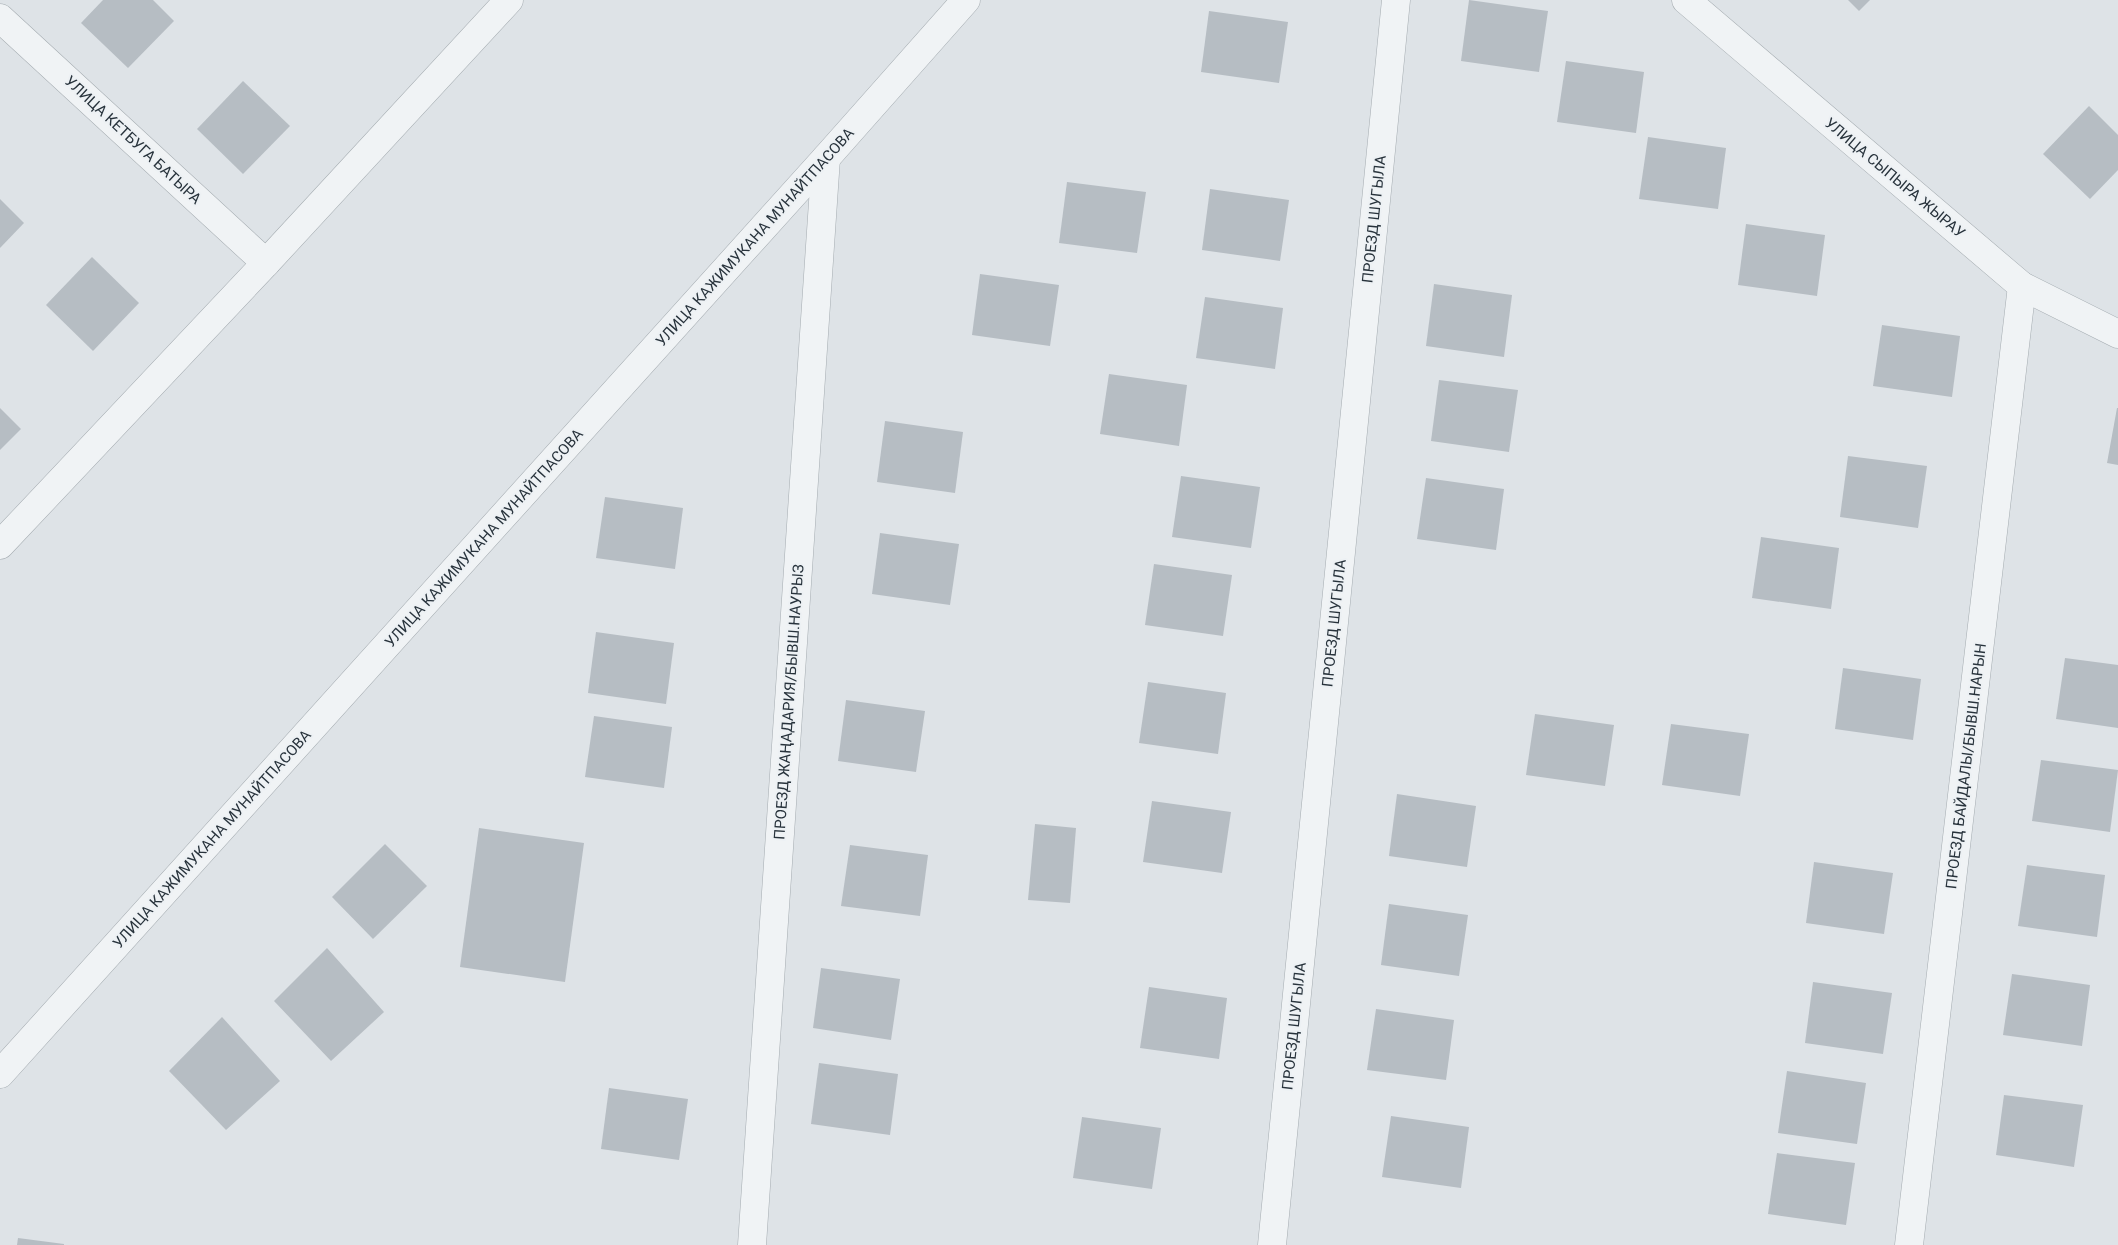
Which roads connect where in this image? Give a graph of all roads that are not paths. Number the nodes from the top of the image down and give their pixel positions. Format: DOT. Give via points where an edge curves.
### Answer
graph roads {
  1 [pos="509,0"];
  2 [pos="966,0"];
  3 [pos="1396,0"];
  4 [pos="1687,0"];
  5 [pos="0,18"];
  6 [pos="826,158"];
  7 [pos="266,263"];
  8 [pos="2022,286"];
  9 [pos="2118,334"];
  10 [pos="0,545"];
  11 [pos="0,1074"];
  12 [pos="752,1245"];
  13 [pos="1272,1245"];
  14 [pos="1910,1245"];
  1 -- 7 [label="street"];
  2 -- 6 [label="street, УЛИЦА КАЖИМУКАНА МУНАЙТПАСОВА"];
  3 -- 13 [label="street, ПРОЕЗД ШУГЫЛА"];
  4 -- 8 [label="street, УЛИЦА СЫПЫРА ЖЫРАУ"];
  5 -- 7 [label="street, УЛИЦА КЕТБУГА БАТЫРА"];
  6 -- 11 [label="street, УЛИЦА КАЖИМУКАНА МУНАЙТПАСОВА"];
  6 -- 12 [label="street, ПРОЕЗД ЖАҢАДАРИЯ/БЫВШ.НАУРЫЗ"];
  7 -- 10 [label="street"];
  8 -- 9 [label="street, УЛИЦА СЫПЫРА ЖЫРАУ"];
  8 -- 14 [label="street, ПРОЕЗД БАЙДАЛЫ/БЫВШ.НАРЫН"];
}
